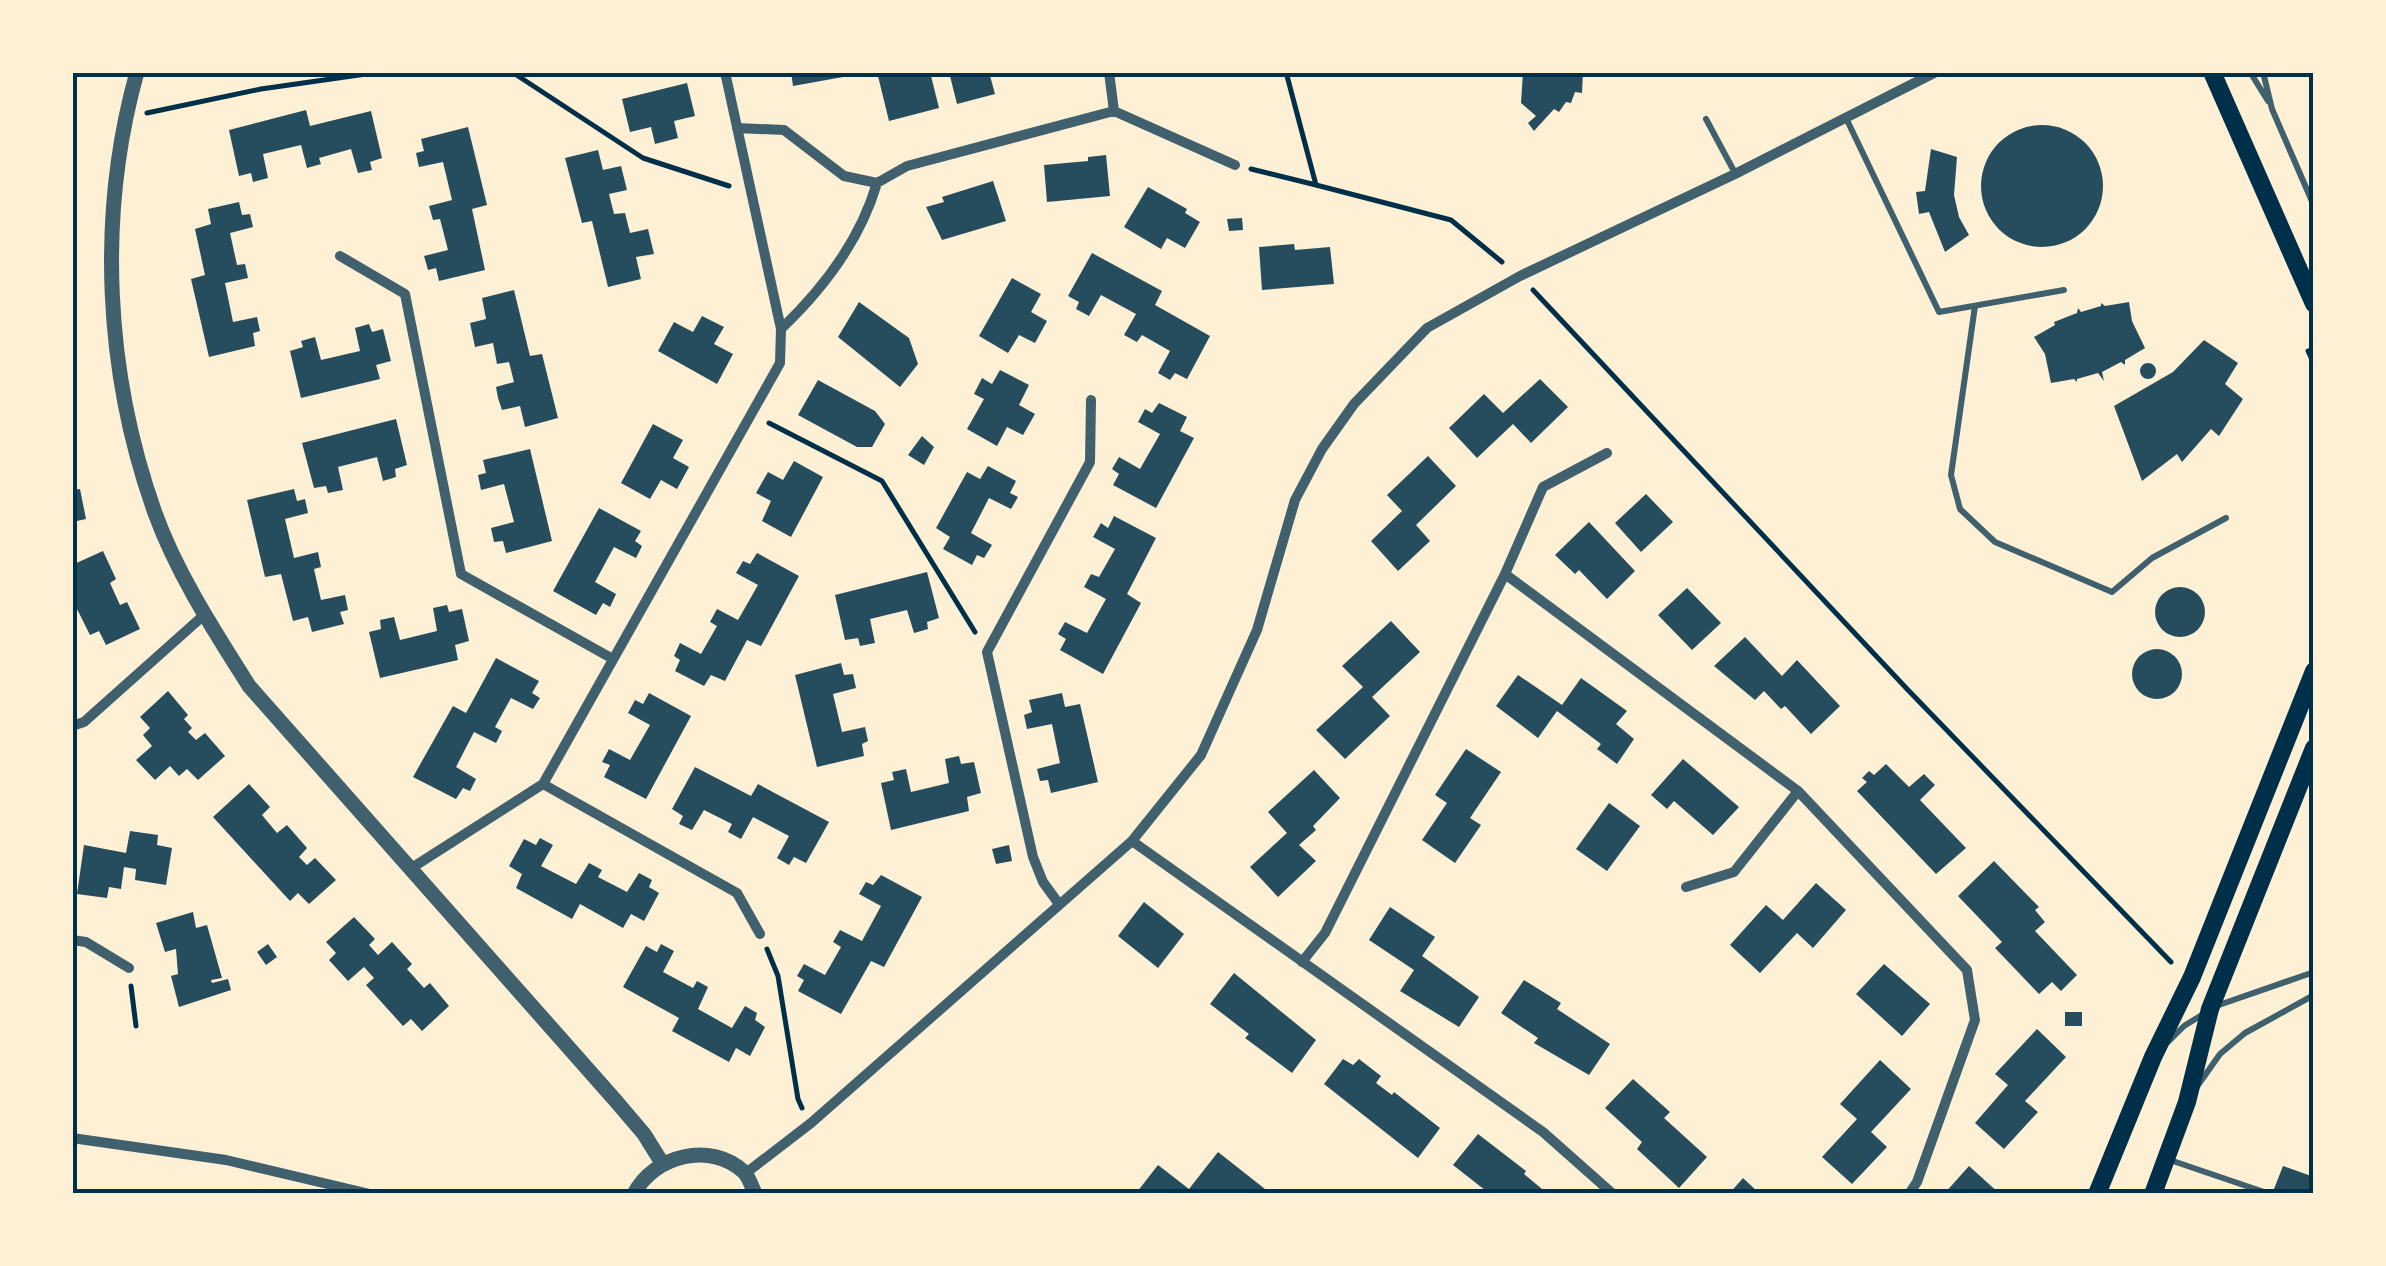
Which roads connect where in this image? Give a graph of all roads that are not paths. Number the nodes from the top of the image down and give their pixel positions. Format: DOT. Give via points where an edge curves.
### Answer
graph roads {
  1 [pos="137,72"];
  2 [pos="725,72"];
  3 [pos="1109,72"];
  4 [pos="1936,72"];
  5 [pos="2212,72"];
  6 [pos="2250,72"];
  7 [pos="2263,72"];
  8 [pos="2272,109"];
  9 [pos="1114,111"];
  10 [pos="1846,118"];
  11 [pos="1706,119"];
  12 [pos="737,128"];
  13 [pos="1235,164"];
  14 [pos="1735,174"];
  15 [pos="877,183"];
  16 [pos="2314,206"];
  17 [pos="340,256"];
  18 [pos="2064,290"];
  19 [pos="2314,304"];
  20 [pos="1975,306"];
  21 [pos="781,329"];
  22 [pos="1091,400"];
  23 [pos="1608,453"];
  24 [pos="2226,518"];
  25 [pos="1505,574"];
  26 [pos="204,615"];
  27 [pos="614,659"];
  28 [pos="2314,672"];
  29 [pos="72,726"];
  30 [pos="2314,748"];
  31 [pos="543,784"];
  32 [pos="1798,792"];
  33 [pos="1132,841"];
  34 [pos="410,869"];
  35 [pos="1686,887"];
  36 [pos="1060,904"];
  37 [pos="760,934"];
  38 [pos="72,940"];
  39 [pos="1302,962"];
  40 [pos="129,968"];
  41 [pos="2314,972"];
  42 [pos="2314,995"];
  43 [pos="2210,1009"];
  44 [pos="2153,1057"];
  45 [pos="2187,1102"];
  46 [pos="72,1138"];
  47 [pos="2166,1158"];
  48 [pos="662,1164"];
  49 [pos="746,1173"];
  50 [pos="2264,1192"];
  51 [pos="370,1194"];
  52 [pos="634,1194"];
  53 [pos="755,1194"];
  54 [pos="1612,1194"];
  55 [pos="1909,1194"];
  56 [pos="2097,1194"];
  57 [pos="2153,1194"];
  1 -- 26 [label="street" via="124,118 110,288 127,410 155,514"];
  2 -- 12 [label="street"];
  3 -- 9 [label="street"];
  4 -- 10 [label="street"];
  5 -- 19 [label="main road"];
  6 -- 8 [label="lane"];
  7 -- 8 [label="lane"];
  8 -- 16 [label="lane"];
  9 -- 13 [label="street"];
  9 -- 15 [label="street" via="907,166"];
  10 -- 14 [label="street"];
  10 -- 20 [label="lane" via="1939,312"];
  11 -- 14 [label="lane"];
  12 -- 15 [label="street" via="784,130 844,176"];
  12 -- 21 [label="street"];
  14 -- 33 [label="street" via="1427,328 1354,404 1295,500 1257,630 1201,754"];
  15 -- 21 [label="street" via="867,216 819,293"];
  17 -- 27 [label="street" via="406,294 461,574"];
  18 -- 20 [label="lane"];
  20 -- 24 [label="lane" via="1951,474 1960,509 1995,542 2112,592 2152,558"];
  21 -- 27 [label="street" via="780,363"];
  22 -- 36 [label="street" via="1090,462 986,652 1033,857"];
  23 -- 25 [label="street" via="1544,487"];
  25 -- 32 [label="street"];
  25 -- 39 [label="street" via="1325,932"];
  26 -- 29 [label="street"];
  26 -- 34 [label="street" via="249,686"];
  27 -- 31 [label="street"];
  28 -- 44 [label="main road" via="2192,977"];
  30 -- 43 [label="main road"];
  31 -- 34 [label="street"];
  31 -- 37 [label="street" via="737,893"];
  32 -- 35 [label="street" via="1734,872"];
  32 -- 55 [label="street" via="1967,970 1976,1020"];
  33 -- 36 [label="street"];
  33 -- 39 [label="street"];
  34 -- 48 [label="street" via="615,1100"];
  36 -- 49 [label="street" via="811,1124"];
  38 -- 40 [label="street"];
  39 -- 54 [label="street" via="1543,1132"];
  41 -- 43 [label="lane"];
  42 -- 45 [label="lane" via="2233,1043"];
  43 -- 44 [label="lane"];
  43 -- 45 [label="main road"];
  44 -- 56 [label="main road"];
  45 -- 47 [label="main road"];
  46 -- 51 [label="street" via="226,1160"];
  47 -- 50 [label="lane"];
  47 -- 57 [label="main road"];
  48 -- 49 [label="street" via="681,1155 726,1162"];
  48 -- 52 [label="street"];
  49 -- 53 [label="street"];
}
